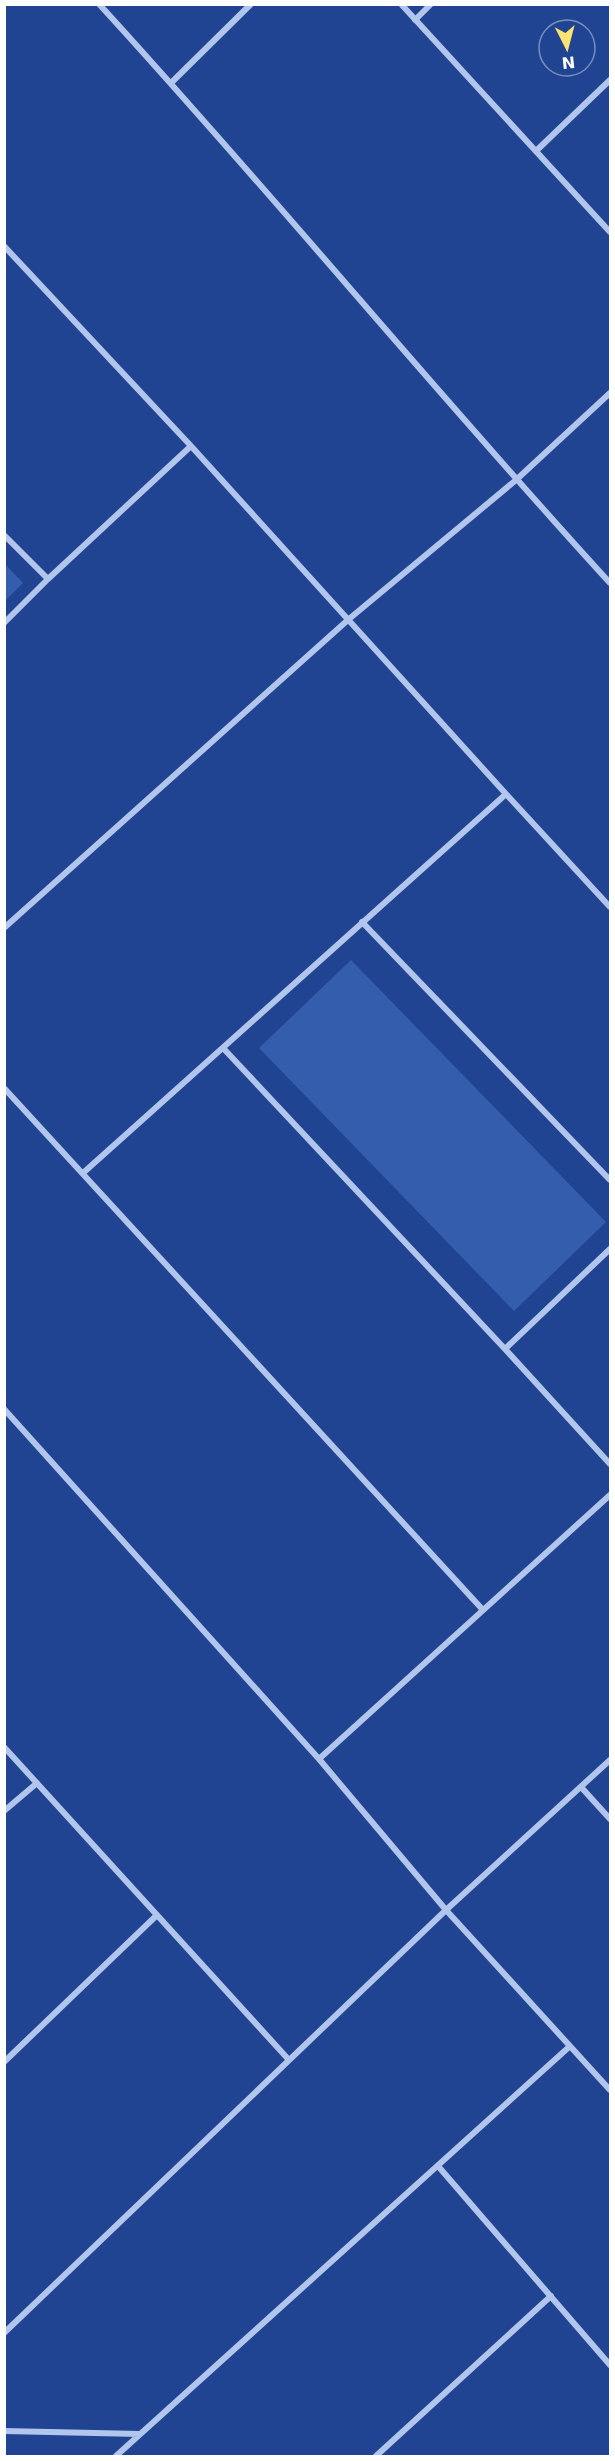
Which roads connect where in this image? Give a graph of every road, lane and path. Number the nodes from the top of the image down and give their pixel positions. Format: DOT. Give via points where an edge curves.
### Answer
graph roads {
  1 [pos="99,4"];
  2 [pos="251,4"];
  3 [pos="401,4"];
  4 [pos="431,4"];
  5 [pos="415,20"];
  6 [pos="610,80"];
  7 [pos="171,83"];
  8 [pos="536,151"];
  9 [pos="610,232"];
  10 [pos="4,246"];
  11 [pos="610,393"];
  12 [pos="191,446"];
  13 [pos="516,480"];
  14 [pos="4,534"];
  15 [pos="48,579"];
  16 [pos="610,583"];
  17 [pos="349,619"];
  18 [pos="4,623"];
  19 [pos="506,794"];
  20 [pos="610,907"];
  21 [pos="362,922"];
  22 [pos="4,928"];
  23 [pos="223,1048"];
  24 [pos="4,1088"];
  25 [pos="82,1173"];
  26 [pos="610,1180"];
  27 [pos="610,1249"];
  28 [pos="505,1349"];
  29 [pos="4,1409"];
  30 [pos="610,1464"];
  31 [pos="610,1495"];
  32 [pos="483,1611"];
  33 [pos="4,1746"];
  34 [pos="319,1759"];
  35 [pos="610,1760"];
  36 [pos="38,1783"];
  37 [pos="581,1787"];
  38 [pos="4,1811"];
  39 [pos="610,1819"];
  40 [pos="446,1910"];
  41 [pos="157,1915"];
  42 [pos="569,2047"];
  43 [pos="289,2061"];
  44 [pos="4,2062"];
  45 [pos="610,2090"];
  46 [pos="438,2166"];
  47 [pos="551,2296"];
  48 [pos="4,2332"];
  49 [pos="610,2365"];
  50 [pos="4,2431"];
  51 [pos="141,2434"];
  52 [pos="116,2457"];
  53 [pos="376,2457"];
  1 -- 7 [label="street"];
  2 -- 7 [label="street"];
  3 -- 5 [label="street"];
  4 -- 5 [label="street"];
  5 -- 8 [label="street"];
  6 -- 8 [label="street"];
  7 -- 13 [label="street"];
  8 -- 9 [label="street"];
  10 -- 12 [label="street"];
  11 -- 13 [label="street"];
  12 -- 15 [label="street"];
  12 -- 17 [label="street"];
  13 -- 16 [label="street"];
  13 -- 17 [label="street"];
  14 -- 15 [label="street"];
  15 -- 18 [label="street"];
  17 -- 19 [label="street"];
  17 -- 22 [label="street"];
  19 -- 20 [label="street"];
  19 -- 21 [label="street"];
  21 -- 23 [label="street"];
  21 -- 26 [label="street"];
  23 -- 25 [label="street"];
  23 -- 28 [label="street"];
  24 -- 25 [label="street"];
  25 -- 32 [label="street"];
  27 -- 28 [label="street"];
  28 -- 30 [label="street"];
  29 -- 34 [label="street"];
  31 -- 32 [label="street"];
  32 -- 34 [label="street"];
  33 -- 36 [label="street"];
  34 -- 40 [label="street"];
  35 -- 37 [label="street"];
  36 -- 38 [label="street"];
  36 -- 41 [label="street"];
  37 -- 39 [label="street"];
  37 -- 40 [label="street"];
  40 -- 42 [label="street"];
  40 -- 43 [label="street"];
  41 -- 43 [label="street"];
  41 -- 44 [label="street"];
  42 -- 45 [label="street"];
  42 -- 46 [label="street"];
  43 -- 48 [label="street"];
  46 -- 47 [label="street"];
  46 -- 51 [label="street"];
  47 -- 49 [label="street"];
  47 -- 53 [label="street"];
  50 -- 51 [label="street"];
  51 -- 52 [label="street"];
}
